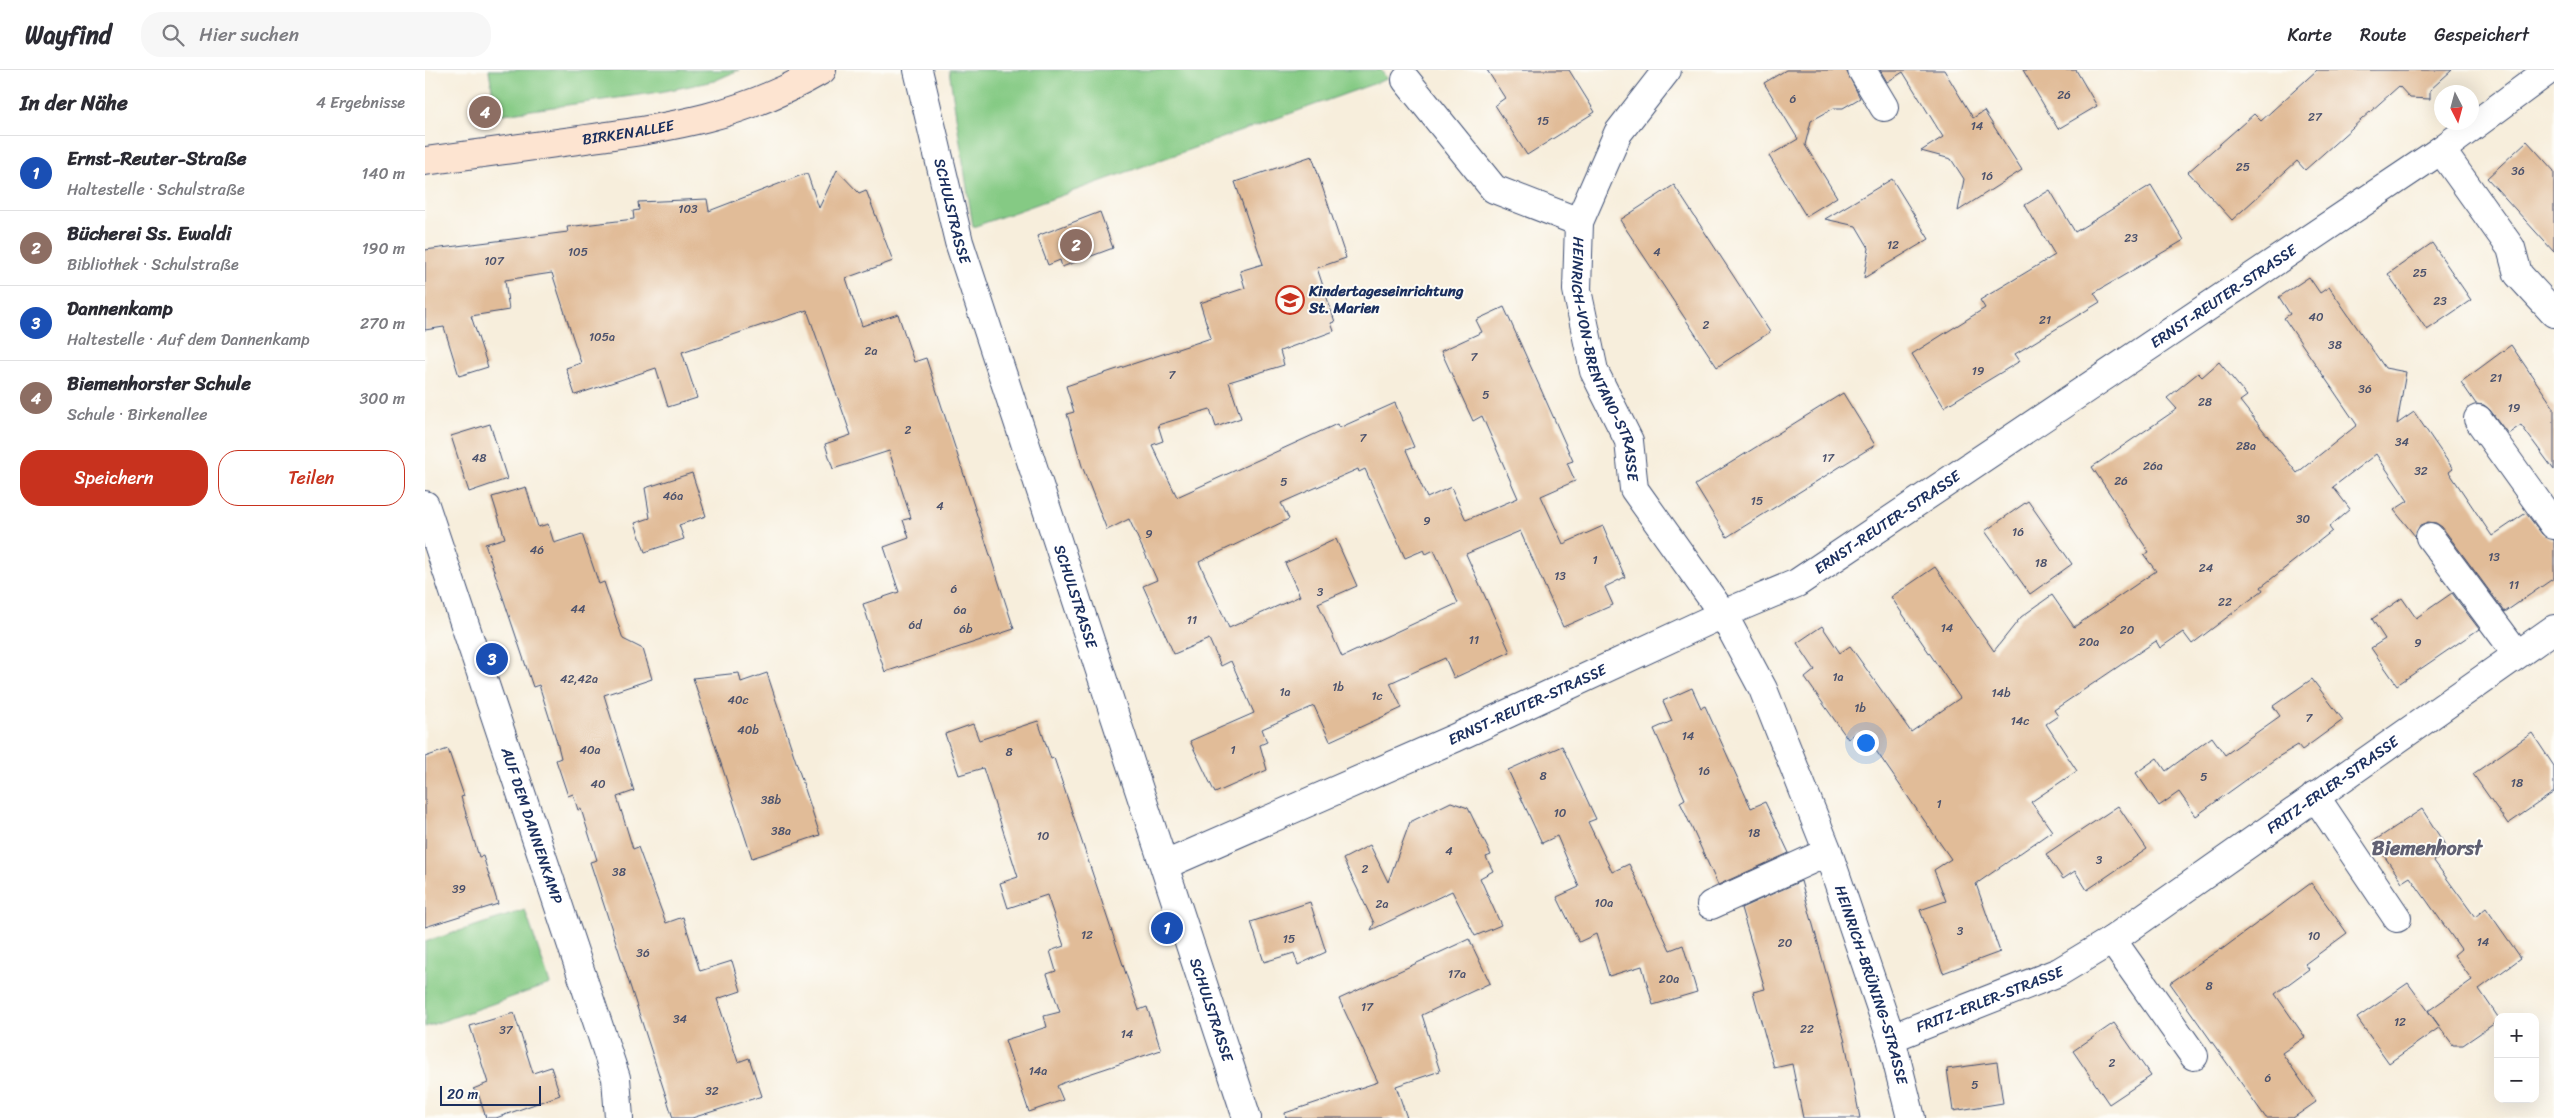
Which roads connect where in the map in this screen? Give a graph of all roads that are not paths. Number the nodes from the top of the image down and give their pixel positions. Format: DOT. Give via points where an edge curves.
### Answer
graph roads {
  1 [pos="822,70"];
  2 [pos="918,70"];
  3 [pos="1667,70"];
  4 [pos="1862,70"];
  5 [pos="2549,70"];
  6 [pos="1407,80"];
  7 [pos="1884,107"];
  8 [pos="2441,150"];
  9 [pos="425,162"];
  10 [pos="1579,222"];
  11 [pos="2554,313"];
  12 [pos="2478,419"];
  13 [pos="425,505"];
  14 [pos="2554,526"];
  15 [pos="430,537"];
  16 [pos="2430,537"];
  17 [pos="1723,614"];
  18 [pos="2554,628"];
  19 [pos="2517,654"];
  20 [pos="2315,796"];
  21 [pos="1828,852"];
  22 [pos="1165,865"];
  23 [pos="1711,905"];
  24 [pos="2397,918"];
  25 [pos="2112,940"];
  26 [pos="1891,1038"];
  27 [pos="2194,1056"];
  28 [pos="619,1118"];
  29 [pos="1247,1118"];
  30 [pos="1911,1118"];
  1 -- 9 [label="street, BIRKENALLEE" via="765,100 713,118 667,128"];
  2 -- 22 [label="street, SCHULSTRASSE" via="959,242"];
  3 -- 10 [label="street, HEINRICH-VON-BRENTANO-STRASSE" via="1617,133"];
  4 -- 7 [label="street"];
  5 -- 8 [label="street, ERNST-REUTER-STRASSE"];
  6 -- 10 [label="street" via="1494,190"];
  8 -- 11 [label="street" via="2511,248 2518,274"];
  8 -- 17 [label="street, ERNST-REUTER-STRASSE" via="1797,583"];
  10 -- 17 [label="street, HEINRICH-VON-BRENTANO-STRASSE" via="1577,290 1594,371 1629,441 1634,489"];
  12 -- 14 [label="street"];
  13 -- 15 [label="street, AUF DEM DANNENKAMP"];
  15 -- 28 [label="street, AUF DEM DANNENKAMP" via="616,1078"];
  16 -- 19 [label="street"];
  17 -- 21 [label="street, HEINRICH-BRÜNING-STRASSE" via="1763,689"];
  17 -- 22 [label="street, ERNST-REUTER-STRASSE" via="1455,738"];
  18 -- 19 [label="street, FRITZ-ERLER-STRASSE"];
  19 -- 20 [label="street, FRITZ-ERLER-STRASSE"];
  20 -- 24 [label="street"];
  20 -- 25 [label="street, FRITZ-ERLER-STRASSE"];
  21 -- 23 [label="street"];
  21 -- 26 [label="street, HEINRICH-BRÜNING-STRASSE"];
  22 -- 29 [label="street, SCHULSTRASSE"];
  25 -- 26 [label="street, FRITZ-ERLER-STRASSE" via="2059,972"];
  25 -- 27 [label="street"];
  26 -- 30 [label="street, HEINRICH-BRÜNING-STRASSE"];
}
